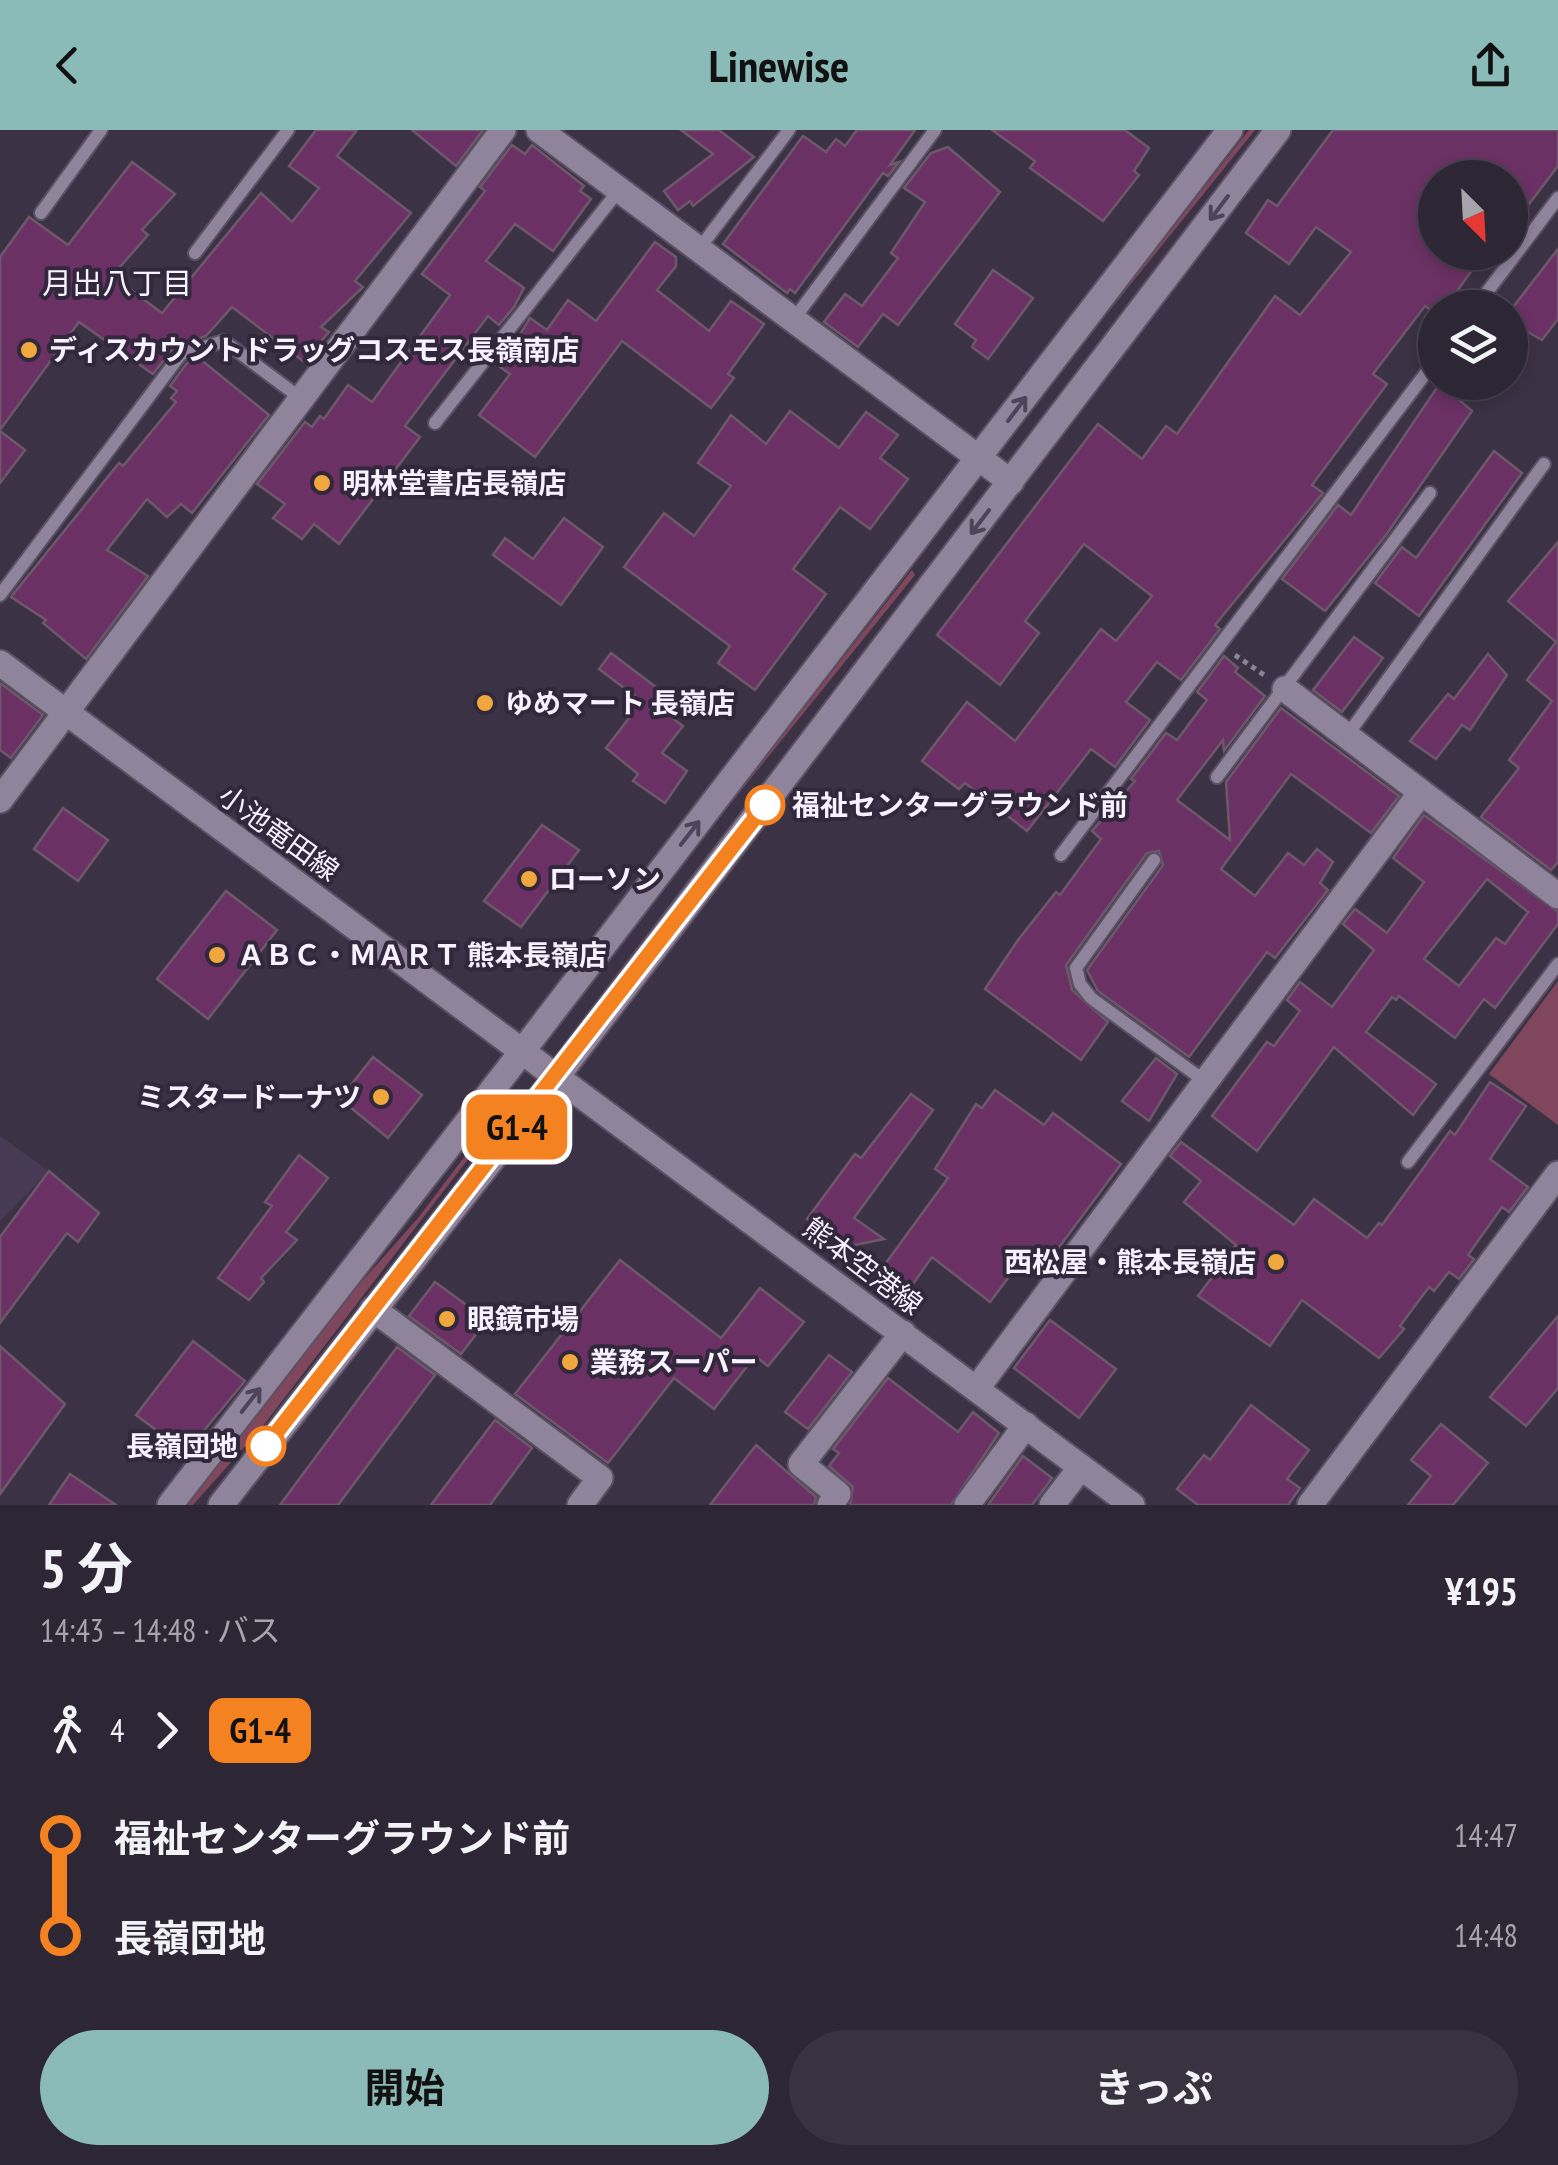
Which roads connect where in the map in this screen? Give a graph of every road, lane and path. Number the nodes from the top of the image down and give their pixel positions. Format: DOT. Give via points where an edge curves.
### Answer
graph roads {
  1 [pos="101,130"];
  2 [pos="288,130"];
  3 [pos="503,130"];
  4 [pos="538,130"];
  5 [pos="789,130"];
  6 [pos="934,130"];
  7 [pos="1230,130"];
  8 [pos="1278,130"];
  9 [pos="619,190"];
  10 [pos="1558,198"];
  11 [pos="41,213"];
  12 [pos="699,249"];
  13 [pos="195,253"];
  14 [pos="1489,290"];
  15 [pos="794,319"];
  16 [pos="1418,382"];
  17 [pos="303,400"];
  18 [pos="435,423"];
  19 [pos="979,458"];
  20 [pos="1544,464"];
  21 [pos="1010,482"];
  22 [pos="1430,493"];
  23 [pos="0,595"];
  24 [pos="1220,644"];
  25 [pos="0,664"];
  26 [pos="1285,689"];
  27 [pos="66,713"];
  28 [pos="1346,737"];
  29 [pos="1217,777"];
  30 [pos="1420,794"];
  31 [pos="0,800"];
  32 [pos="1061,855"];
  33 [pos="1154,860"];
  34 [pos="1555,888"];
  35 [pos="1558,964"];
  36 [pos="524,1049"];
  37 [pos="558,1075"];
  38 [pos="1206,1082"];
  39 [pos="1408,1162"];
  40 [pos="1558,1174"];
  41 [pos="373,1309"];
  42 [pos="903,1334"];
  43 [pos="977,1388"];
  44 [pos="1026,1425"];
  45 [pos="1081,1467"];
  46 [pos="170,1505"];
  47 [pos="220,1505"];
  48 [pos="580,1505"];
  49 [pos="830,1505"];
  50 [pos="967,1505"];
  51 [pos="1052,1505"];
  52 [pos="1132,1505"];
  53 [pos="1310,1505"];
  1 -- 11 [label="lane"];
  2 -- 13 [label="lane"];
  3 -- 17 [label="street"];
  4 -- 9 [label="street"];
  5 -- 12 [label="lane"];
  6 -- 15 [label="lane"];
  19 -- 7 [label="street, one-way"];
  8 -- 21 [label="street, one-way"];
  9 -- 12 [label="street"];
  9 -- 18 [label="lane"];
  10 -- 14 [label="lane"];
  12 -- 15 [label="street"];
  15 -- 19 [label="street"];
  16 -- 32 [label="lane"];
  17 -- 23 [label="lane" via="224,340 181,354"];
  17 -- 27 [label="street"];
  19 -- 21 [label="street"];
  36 -- 19 [label="street, one-way"];
  20 -- 28 [label="lane"];
  21 -- 37 [label="street, one-way"];
  22 -- 26 [label="lane"];
  24 -- 26 [label="path"];
  25 -- 27 [label="street, 小池竜田線"];
  26 -- 28 [label="street"];
  26 -- 29 [label="lane"];
  27 -- 31 [label="street"];
  27 -- 36 [label="street, 小池竜田線"];
  28 -- 30 [label="street"];
  30 -- 34 [label="street"];
  30 -- 38 [label="street"];
  33 -- 38 [label="lane" via="1076,968 1092,998"];
  35 -- 39 [label="lane"];
  36 -- 37 [label="street, 熊本空港線"];
  46 -- 36 [label="street, one-way"];
  37 -- 41 [label="street"];
  37 -- 42 [label="street, 熊本空港線"];
  38 -- 43 [label="street"];
  40 -- 53 [label="street"];
  41 -- 47 [label="street"];
  41 -- 48 [label="street" via="600,1478"];
  42 -- 43 [label="street, 熊本空港線"];
  42 -- 49 [label="street" via="802,1464 838,1494"];
  43 -- 44 [label="street, 熊本空港線"];
  44 -- 45 [label="street, 熊本空港線"];
  44 -- 50 [label="street"];
  45 -- 51 [label="street"];
  45 -- 52 [label="street, 熊本空港線"];
}
